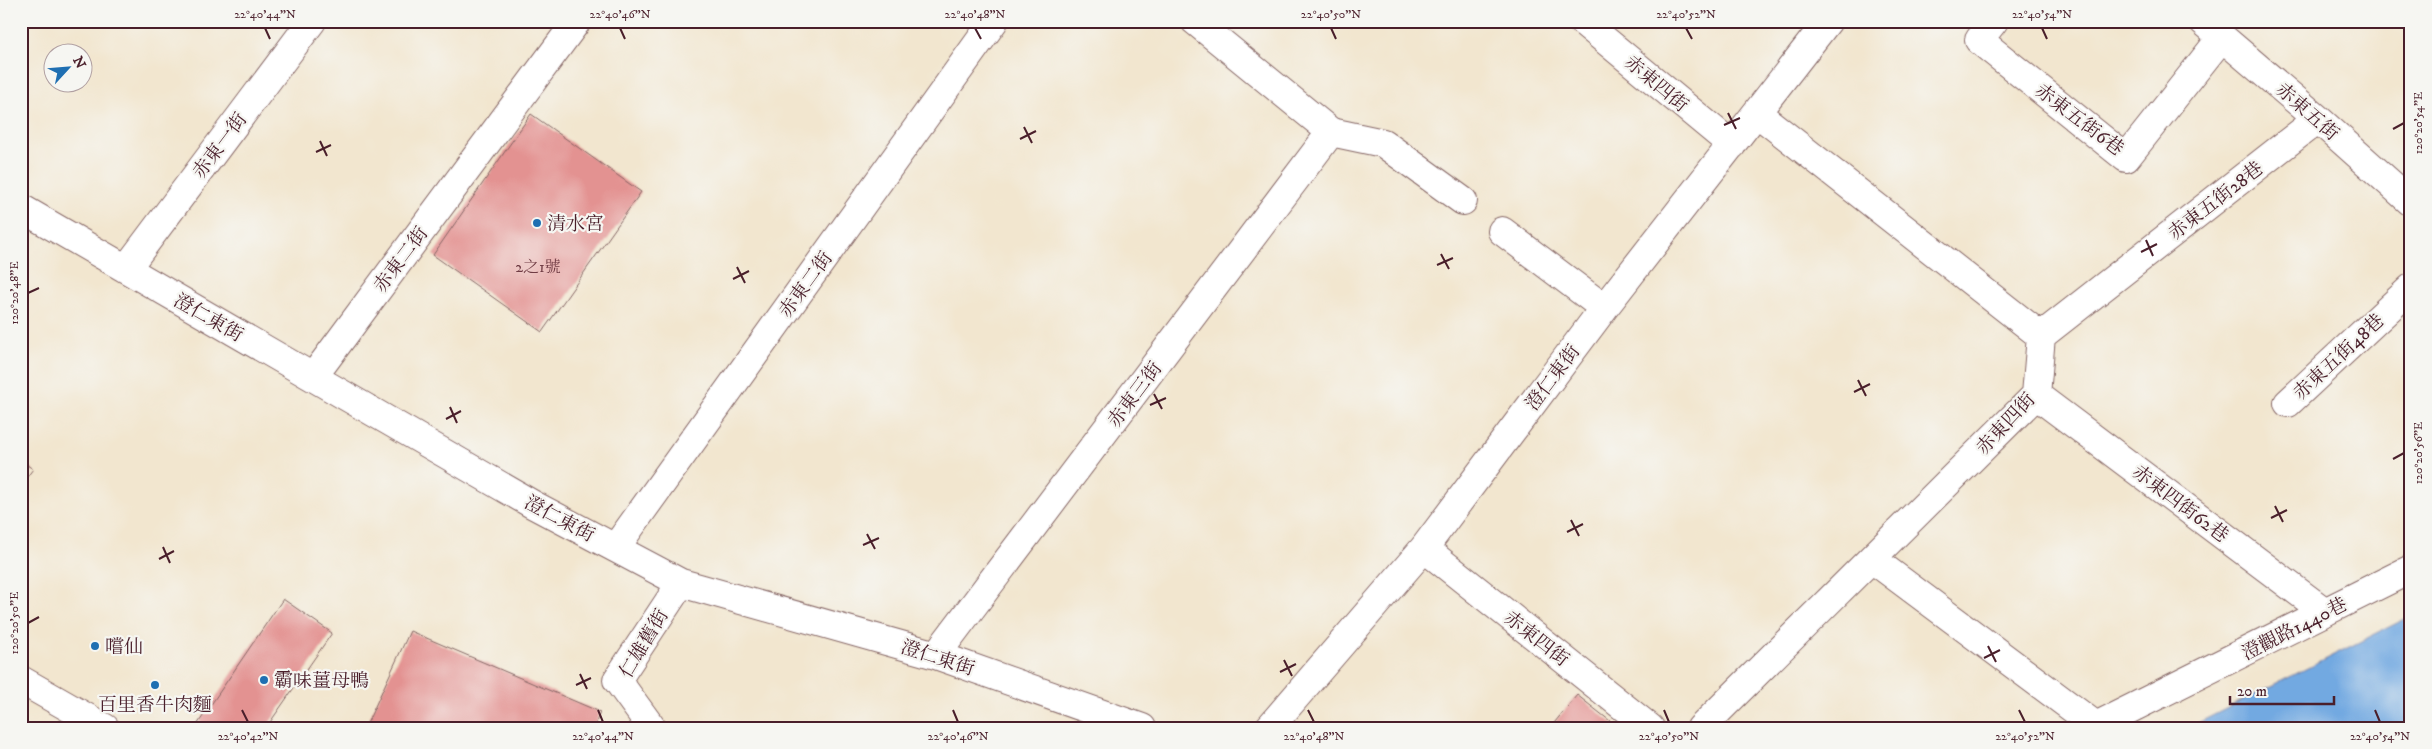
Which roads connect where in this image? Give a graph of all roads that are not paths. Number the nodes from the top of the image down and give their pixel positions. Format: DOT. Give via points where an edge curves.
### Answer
graph roads {
  1 [pos="577,21"];
  2 [pos="994,21"];
  3 [pos="1195,21"];
  4 [pos="1582,21"];
  5 [pos="1828,21"];
  6 [pos="1994,21"];
  7 [pos="308,23"];
  8 [pos="2213,29"];
  9 [pos="1757,113"];
  10 [pos="2318,119"];
  11 [pos="1331,132"];
  12 [pos="1732,146"];
  13 [pos="1463,201"];
  14 [pos="2411,202"];
  15 [pos="21,208"];
  16 [pos="1502,232"];
  17 [pos="126,268"];
  18 [pos="2411,288"];
  19 [pos="1604,308"];
  20 [pos="2041,336"];
  21 [pos="313,377"];
  22 [pos="2036,395"];
  23 [pos="2288,403"];
  24 [pos="616,547"];
  25 [pos="1424,548"];
  26 [pos="1872,559"];
  27 [pos="2411,569"];
  28 [pos="681,583"];
  29 [pos="2325,612"];
  30 [pos="936,655"];
  31 [pos="21,680"];
  32 [pos="2096,727"];
  33 [pos="105,728"];
  34 [pos="652,728"];
  35 [pos="1142,728"];
  36 [pos="1269,728"];
  37 [pos="1650,728"];
  38 [pos="1701,728"];
  1 -- 21 [label="street, 赤東二街"];
  2 -- 24 [label="street, 赤東二街"];
  3 -- 11 [label="street"];
  4 -- 12 [label="street, 赤東四街"];
  5 -- 9 [label="street, 澄仁東街"];
  6 -- 8 [label="street, 赤東五街6巷" via="1979,40 2126,158"];
  7 -- 17 [label="street, 赤東一街"];
  8 -- 10 [label="street, 赤東五街"];
  9 -- 12 [label="street, 澄仁東街"];
  9 -- 20 [label="street"];
  10 -- 14 [label="street, 赤東五街"];
  10 -- 20 [label="street, 赤東五街28巷"];
  11 -- 13 [label="street" via="1383,143"];
  11 -- 30 [label="street, 赤東三街"];
  12 -- 19 [label="street, 澄仁東街"];
  15 -- 17 [label="street, 澄仁東街"];
  16 -- 19 [label="street"];
  17 -- 21 [label="street, 澄仁東街"];
  18 -- 23 [label="street, 赤東五街48巷"];
  19 -- 25 [label="street, 澄仁東街"];
  20 -- 22 [label="street, 赤東四街"];
  21 -- 24 [label="street, 澄仁東街" via="532,504"];
  22 -- 26 [label="street, 赤東四街"];
  22 -- 29 [label="street, 赤東四街62巷"];
  24 -- 28 [label="street, 澄仁東街"];
  25 -- 36 [label="street, 澄仁東街"];
  25 -- 37 [label="street, 赤東四街"];
  26 -- 32 [label="street"];
  26 -- 38 [label="street, 赤東四街"];
  27 -- 29 [label="street, 澄觀路1440巷"];
  28 -- 30 [label="street, 澄仁東街"];
  28 -- 34 [label="street, 仁雄舊街" via="617,680"];
  29 -- 32 [label="street, 澄觀路1440巷"];
  30 -- 35 [label="street, 澄仁東街"];
  31 -- 33 [label="street"];
}
